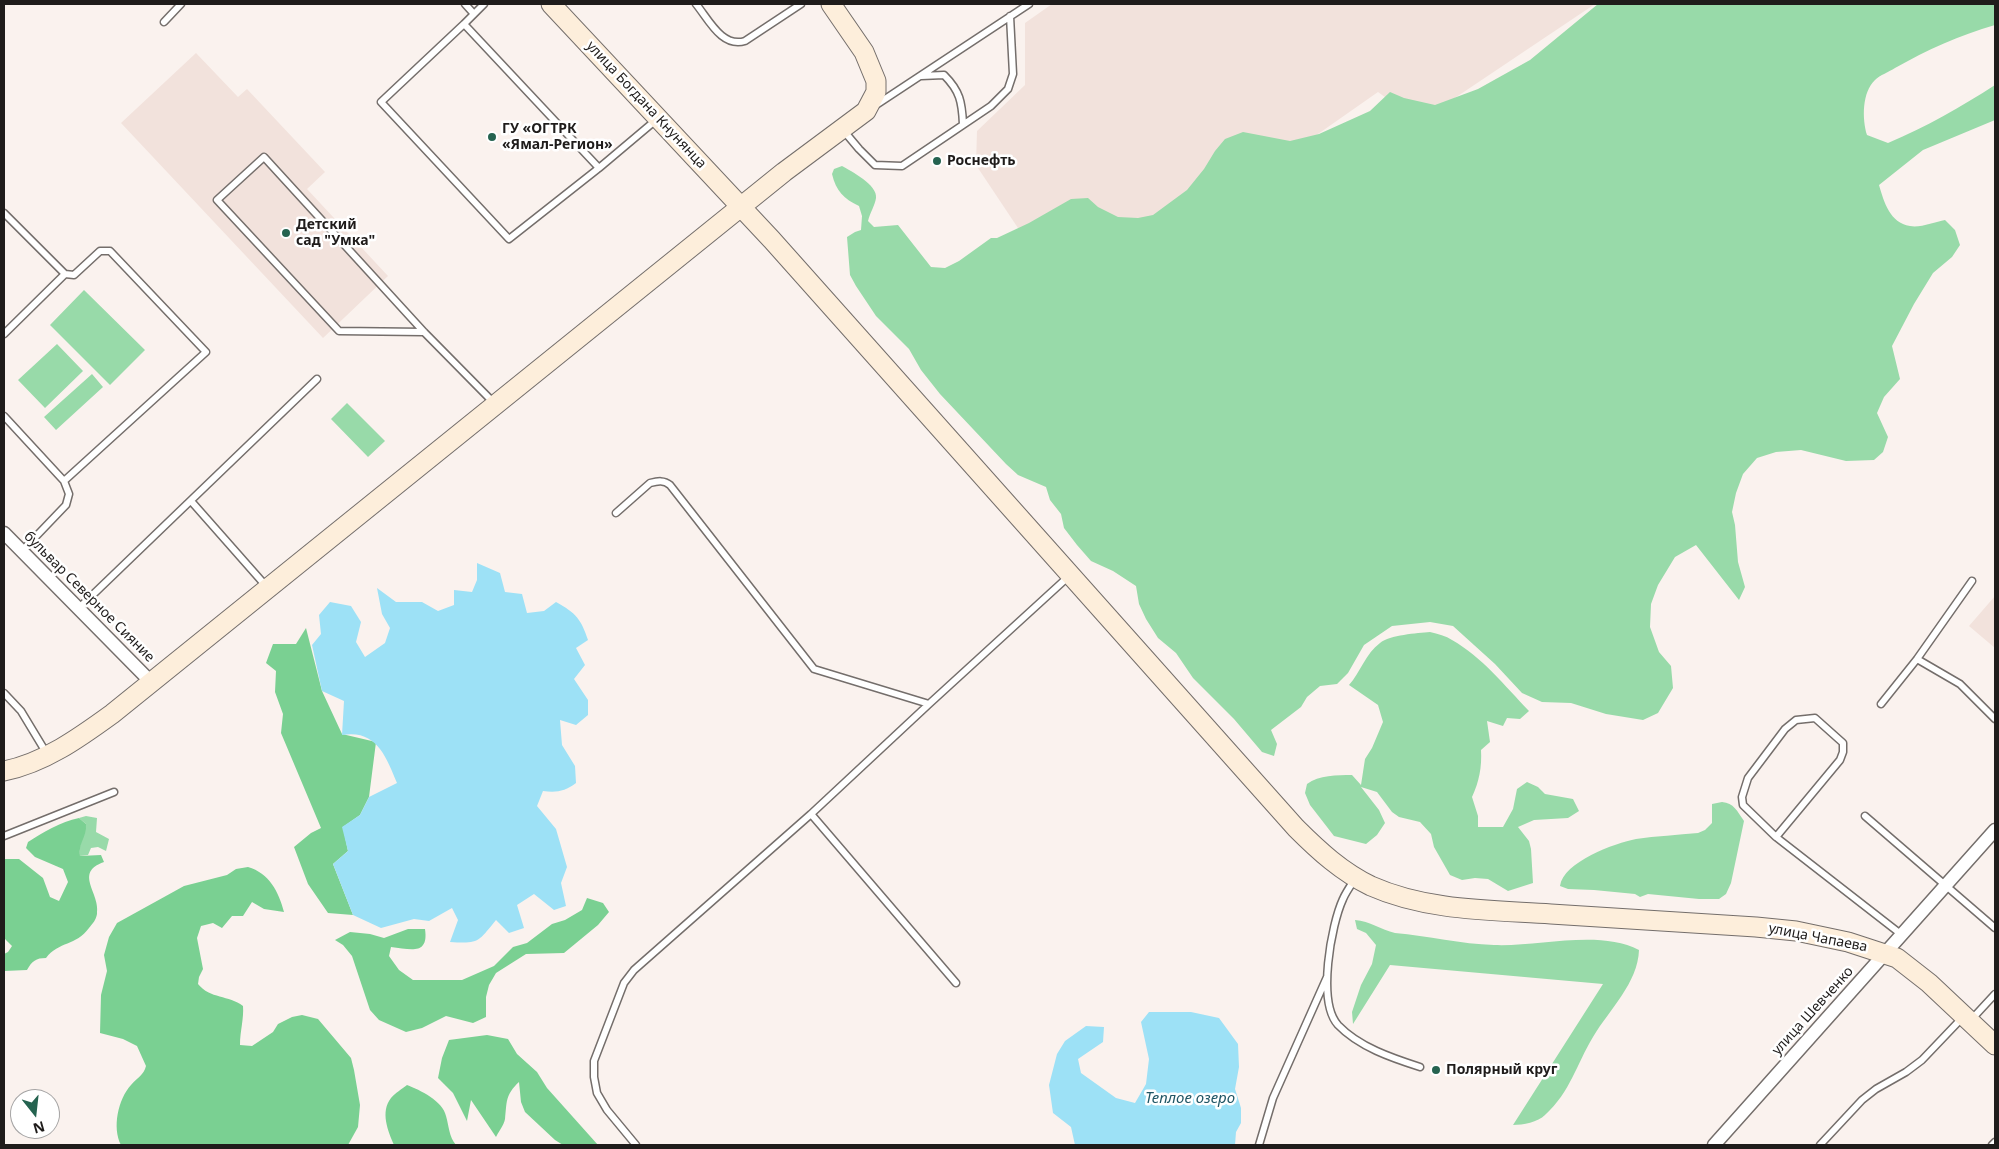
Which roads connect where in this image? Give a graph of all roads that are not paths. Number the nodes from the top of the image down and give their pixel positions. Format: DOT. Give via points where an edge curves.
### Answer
graph roads {
  1 [pos="181,4"];
  2 [pos="465,4"];
  3 [pos="484,4"];
  4 [pos="551,4"];
  5 [pos="696,4"];
  6 [pos="801,4"];
  7 [pos="831,4"];
  8 [pos="1029,4"];
  9 [pos="474,14"];
  10 [pos="1010,16"];
  11 [pos="164,22"];
  12 [pos="464,24"];
  13 [pos="920,76"];
  14 [pos="866,111"];
  15 [pos="658,118"];
  16 [pos="964,124"];
  17 [pos="842,128"];
  18 [pos="599,168"];
  19 [pos="741,207"];
  20 [pos="4,213"];
  21 [pos="65,274"];
  22 [pos="424,332"];
  23 [pos="4,334"];
  24 [pos="317,379"];
  25 [pos="496,404"];
  26 [pos="4,416"];
  27 [pos="64,481"];
  28 [pos="191,501"];
  29 [pos="616,513"];
  30 [pos="4,533"];
  31 [pos="22,551"];
  32 [pos="1071,574"];
  33 [pos="1972,581"];
  34 [pos="269,588"];
  35 [pos="79,608"];
  36 [pos="1917,659"];
  37 [pos="152,682"];
  38 [pos="4,693"];
  39 [pos="929,704"];
  40 [pos="1881,704"];
  41 [pos="1995,718"];
  42 [pos="48,755"];
  43 [pos="4,772"];
  44 [pos="114,792"];
  45 [pos="811,814"];
  46 [pos="1865,816"];
  47 [pos="1995,830"];
  48 [pos="4,836"];
  49 [pos="1776,837"];
  50 [pos="1355,878"];
  51 [pos="1946,885"];
  52 [pos="1995,928"];
  53 [pos="1902,935"];
  54 [pos="1886,953"];
  55 [pos="1328,976"];
  56 [pos="956,983"];
  57 [pos="1995,994"];
  58 [pos="1967,1018"];
  59 [pos="1995,1045"];
  60 [pos="1420,1067"];
  61 [pos="1995,1142"];
  62 [pos="636,1145"];
  63 [pos="1259,1145"];
  64 [pos="1714,1145"];
  65 [pos="1821,1145"];
  66 [pos="1992,1145"];
  1 -- 11 [label="lane"];
  2 -- 9 [label="lane"];
  3 -- 9 [label="lane"];
  4 -- 15 [label="main road, улица Богдана Кнунянца"];
  5 -- 6 [label="lane" via="725,39 736,44"];
  7 -- 14 [label="main road" via="864,52 876,81 876,92"];
  8 -- 10 [label="lane"];
  9 -- 12 [label="lane"];
  10 -- 13 [label="lane"];
  10 -- 16 [label="lane" via="1013,74 1008,89 991,106"];
  12 -- 18 [label="lane"];
  12 -- 18 [label="lane" via="381,102 509,239"];
  13 -- 14 [label="lane"];
  13 -- 16 [label="lane" via="944,75 954,85 962,104"];
  14 -- 17 [label="main road"];
  15 -- 18 [label="lane"];
  15 -- 19 [label="main road, улица Богдана Кнунянца"];
  16 -- 17 [label="lane" via="902,166 875,165"];
  17 -- 19 [label="main road"];
  19 -- 25 [label="main road"];
  19 -- 32 [label="main road, улица Богдана Кнунянца"];
  20 -- 21 [label="lane"];
  21 -- 23 [label="lane"];
  21 -- 27 [label="lane" via="74,275 100,251 110,251 206,352"];
  22 -- 22 [label="lane" via="264,158 217,200 339,331"];
  22 -- 25 [label="lane"];
  24 -- 28 [label="lane"];
  25 -- 34 [label="main road"];
  26 -- 27 [label="lane"];
  27 -- 31 [label="lane" via="69,494 66,505"];
  28 -- 34 [label="lane"];
  28 -- 35 [label="lane"];
  29 -- 39 [label="lane" via="650,483 666,482 814,669"];
  30 -- 31 [label="street, бульвар Северное Сияние"];
  31 -- 35 [label="street, бульвар Северное Сияние"];
  32 -- 39 [label="lane"];
  32 -- 50 [label="main road, улица Чапаева" via="1296,828"];
  33 -- 36 [label="lane"];
  34 -- 37 [label="main road"];
  35 -- 37 [label="street, бульвар Северное Сияние"];
  36 -- 40 [label="lane"];
  36 -- 41 [label="lane" via="1960,684"];
  37 -- 42 [label="main road" via="81,736"];
  38 -- 42 [label="lane" via="21,711"];
  39 -- 45 [label="lane"];
  42 -- 43 [label="main road"];
  44 -- 48 [label="lane"];
  45 -- 56 [label="lane"];
  45 -- 62 [label="lane" via="634,970 624,983 594,1061 594,1078 597,1093 607,1110"];
  46 -- 51 [label="lane"];
  47 -- 51 [label="street, улица Шевченко"];
  49 -- 49 [label="lane" via="1743,805 1748,778 1785,729 1796,720 1815,718 1842,743 1843,752 1840,760"];
  49 -- 53 [label="lane"];
  50 -- 54 [label="main road, улица Чапаева" via="1404,898 1461,908 1756,927 1848,942"];
  50 -- 55 [label="lane" via="1338,914"];
  51 -- 52 [label="lane"];
  51 -- 53 [label="street, улица Шевченко"];
  53 -- 54 [label="street, улица Шевченко"];
  54 -- 58 [label="main road, улица Чапаева" via="1907,965"];
  54 -- 64 [label="street, улица Шевченко"];
  55 -- 60 [label="lane" via="1329,1002 1338,1025 1362,1043"];
  55 -- 63 [label="lane" via="1273,1098"];
  57 -- 58 [label="lane"];
  58 -- 59 [label="main road, улица Чапаева"];
  58 -- 65 [label="lane" via="1922,1060 1862,1100"];
  61 -- 66 [label="lane"];
}
